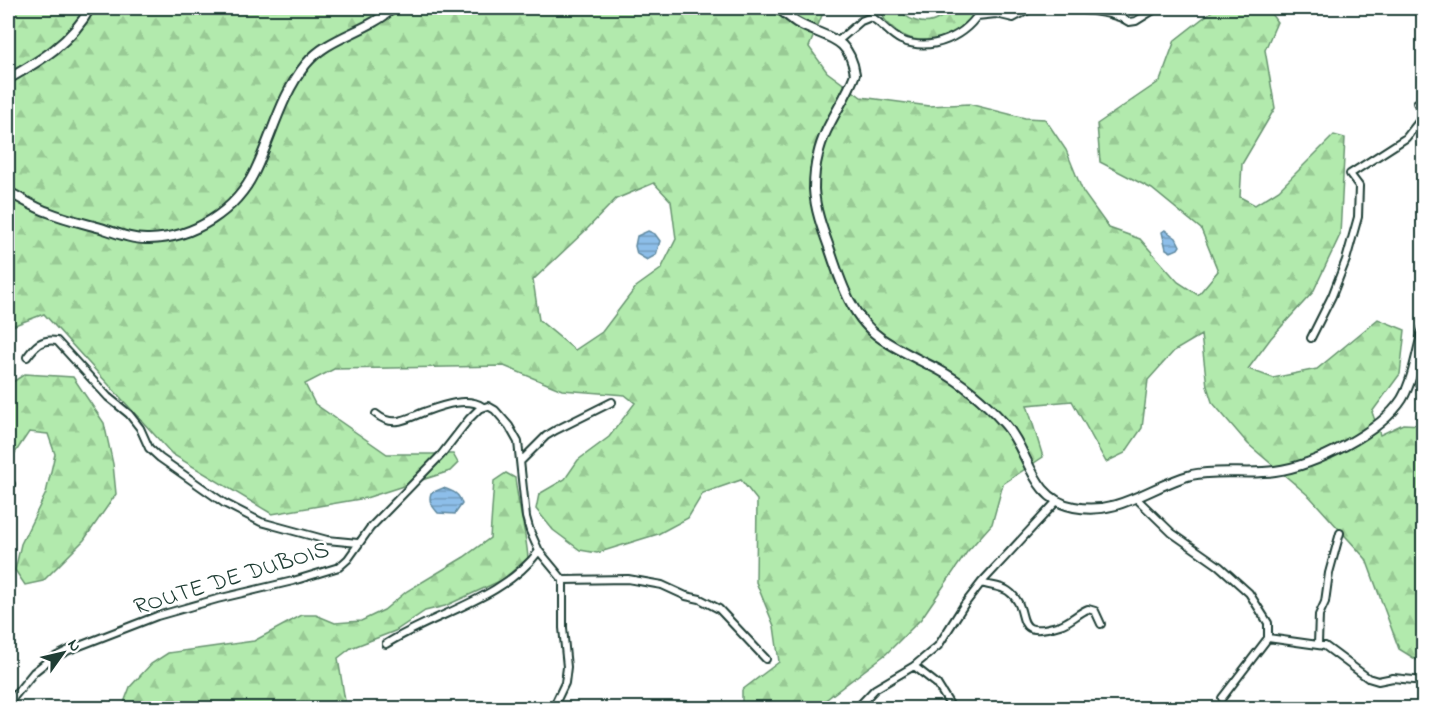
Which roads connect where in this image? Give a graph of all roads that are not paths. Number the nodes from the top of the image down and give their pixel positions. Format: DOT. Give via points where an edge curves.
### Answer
graph roads {
  1 [pos="90,8"];
  2 [pos="393,8"];
  3 [pos="777,8"];
  4 [pos="873,8"];
  5 [pos="982,8"];
  6 [pos="1032,8"];
  7 [pos="1070,8"];
  8 [pos="1157,8"];
  9 [pos="977,16"];
  10 [pos="871,17"];
  11 [pos="838,41"];
  12 [pos="8,79"];
  13 [pos="1417,103"];
  14 [pos="1424,108"];
  15 [pos="1424,115"];
  16 [pos="8,192"];
  17 [pos="1424,328"];
  18 [pos="1311,338"];
  19 [pos="27,357"];
  20 [pos="612,402"];
  21 [pos="483,407"];
  22 [pos="376,414"];
  23 [pos="521,461"];
  24 [pos="1137,499"];
  25 [pos="1056,502"];
  26 [pos="1340,533"];
  27 [pos="358,543"];
  28 [pos="540,551"];
  29 [pos="563,580"];
  30 [pos="981,584"];
  31 [pos="1101,624"];
  32 [pos="1268,638"];
  33 [pos="386,644"];
  34 [pos="1318,644"];
  35 [pos="766,659"];
  36 [pos="914,666"];
  37 [pos="1424,681"];
  38 [pos="1222,698"];
  39 [pos="8,704"];
  40 [pos="553,708"];
  41 [pos="857,708"];
  42 [pos="952,708"];
  1 -- 12 [label="main road" via="61,45"];
  2 -- 16 [label="main road" via="374,23 332,42 307,63 288,93 247,185 224,212 192,230 148,239 119,234 49,213"];
  3 -- 11 [label="main road"];
  4 -- 10 [label="street"];
  5 -- 9 [label="street"];
  6 -- 9 [label="street" via="1013,18 996,14"];
  7 -- 8 [label="street" via="1117,15 1129,22"];
  9 -- 10 [label="street" via="954,37 920,44 901,40"];
  10 -- 11 [label="street"];
  11 -- 25 [label="main road" via="851,56 855,74 821,144 814,191 844,291 859,316 880,338 963,385 1005,424 1041,490"];
  13 -- 14 [label="street"];
  15 -- 18 [label="street" via="1406,138 1350,174 1359,186 1358,217 1342,269"];
  17 -- 24 [label="main road" via="1402,399 1379,424 1341,447 1274,471 1193,475 1166,483"];
  19 -- 27 [label="street" via="38,344 57,341 108,397 129,414 149,448 224,503 261,522 327,540"];
  20 -- 23 [label="street" via="546,436"];
  21 -- 22 [label="street" via="465,401 402,422 383,420"];
  21 -- 23 [label="street" via="495,410 509,426 518,442"];
  21 -- 27 [label="street, ROUTE DE DUBOIS"];
  23 -- 28 [label="street" via="526,517"];
  24 -- 25 [label="main road" via="1112,507 1091,508"];
  24 -- 32 [label="street" via="1172,533 1249,593 1268,623"];
  25 -- 30 [label="street"];
  26 -- 34 [label="street" via="1319,615"];
  27 -- 39 [label="street, ROUTE DE DUBOIS" via="339,567 157,616 69,650 34,672"];
  28 -- 29 [label="street"];
  28 -- 33 [label="street" via="509,581"];
  29 -- 35 [label="street" via="628,579 662,585 719,609"];
  29 -- 40 [label="street" via="567,667"];
  30 -- 31 [label="street" via="1008,591 1016,599 1025,625 1033,630 1063,625 1088,609 1095,611"];
  30 -- 36 [label="street" via="938,645"];
  32 -- 34 [label="street"];
  32 -- 38 [label="street"];
  34 -- 37 [label="street" via="1368,678"];
  36 -- 41 [label="street" via="875,689"];
  36 -- 42 [label="street" via="937,684"];
}
